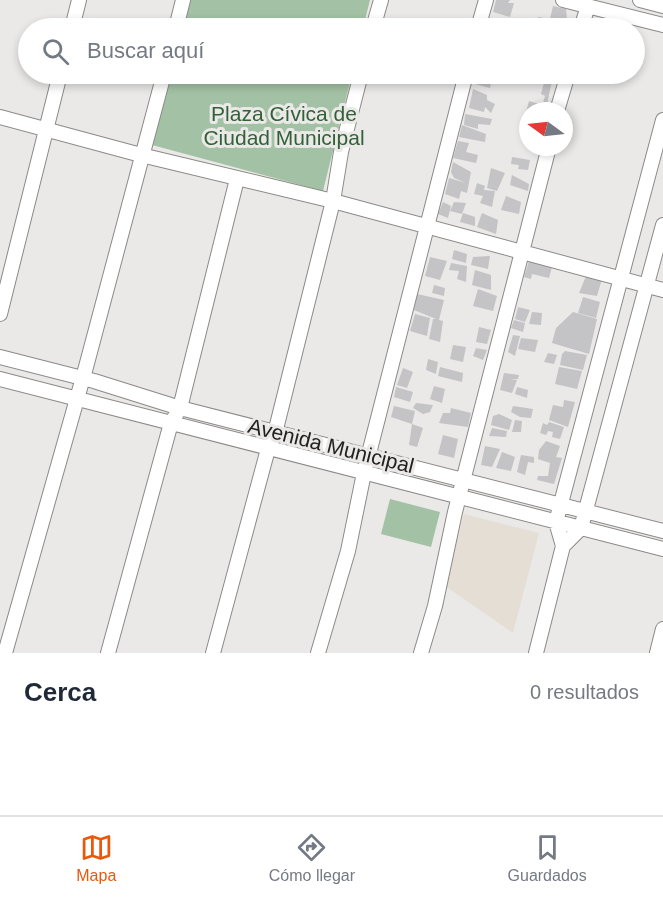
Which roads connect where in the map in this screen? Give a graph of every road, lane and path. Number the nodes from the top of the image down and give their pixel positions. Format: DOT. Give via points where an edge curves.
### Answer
graph roads {
  1 [pos="79,0"];
  2 [pos="183,0"];
  3 [pos="381,0"];
  4 [pos="486,0"];
  5 [pos="563,0"];
  6 [pos="640,0"];
  7 [pos="588,6"];
  8 [pos="663,6"];
  9 [pos="74,18"];
  10 [pos="178,18"];
  11 [pos="376,18"];
  12 [pos="481,18"];
  13 [pos="584,18"];
  14 [pos="635,18"];
  15 [pos="645,20"];
  16 [pos="663,25"];
  17 [pos="57,84"];
  18 [pos="161,84"];
  19 [pos="358,84"];
  20 [pos="463,84"];
  21 [pos="565,84"];
  22 [pos="560,102"];
  23 [pos="0,117"];
  24 [pos="663,120"];
  25 [pos="46,129"];
  26 [pos="141,155"];
  27 [pos="547,156"];
  28 [pos="237,179"];
  29 [pos="333,201"];
  30 [pos="663,225"];
  31 [pos="427,228"];
  32 [pos="522,253"];
  33 [pos="621,279"];
  34 [pos="647,286"];
  35 [pos="663,290"];
  36 [pos="0,314"];
  37 [pos="0,357"];
  38 [pos="82,378"];
  39 [pos="0,380"];
  40 [pos="76,398"];
  41 [pos="180,408"];
  42 [pos="171,423"];
  43 [pos="275,433"];
  44 [pos="268,449"];
  45 [pos="369,456"];
  46 [pos="364,473"];
  47 [pos="465,480"];
  48 [pos="460,497"];
  49 [pos="561,505"];
  50 [pos="586,511"];
  51 [pos="556,522"];
  52 [pos="581,528"];
  53 [pos="663,531"];
  54 [pos="563,546"];
  55 [pos="663,549"];
  56 [pos="663,629"];
  57 [pos="6,653"];
  58 [pos="108,653"];
  59 [pos="213,653"];
  60 [pos="318,653"];
  61 [pos="421,653"];
  62 [pos="536,653"];
  63 [pos="657,653"];
  1 -- 9 [label="street"];
  2 -- 10 [label="street"];
  3 -- 11 [label="street"];
  4 -- 12 [label="street"];
  5 -- 7 [label="street"];
  6 -- 8 [label="street"];
  7 -- 13 [label="street"];
  7 -- 14 [label="street"];
  15 -- 16 [label="street"];
  17 -- 25 [label="street"];
  18 -- 26 [label="street"];
  19 -- 29 [label="street"];
  20 -- 31 [label="street"];
  21 -- 22 [label="street"];
  23 -- 25 [label="street"];
  24 -- 33 [label="street"];
  25 -- 26 [label="street"];
  25 -- 36 [label="street"];
  26 -- 28 [label="street"];
  26 -- 38 [label="street"];
  27 -- 32 [label="street"];
  28 -- 29 [label="street"];
  28 -- 41 [label="street"];
  29 -- 31 [label="street"];
  29 -- 43 [label="street"];
  30 -- 34 [label="street"];
  31 -- 32 [label="street"];
  31 -- 45 [label="street"];
  32 -- 33 [label="street"];
  32 -- 47 [label="street"];
  33 -- 34 [label="street"];
  33 -- 49 [label="street"];
  34 -- 35 [label="street"];
  34 -- 50 [label="street"];
  37 -- 38 [label="street, Avenida Municipal"];
  38 -- 40 [label="street"];
  38 -- 41 [label="street, Avenida Municipal"];
  39 -- 40 [label="street, Avenida Municipal"];
  40 -- 42 [label="street, Avenida Municipal"];
  40 -- 57 [label="street"];
  41 -- 42 [label="street"];
  41 -- 43 [label="street, Avenida Municipal"];
  42 -- 44 [label="street, Avenida Municipal"];
  42 -- 58 [label="street"];
  43 -- 44 [label="street"];
  43 -- 45 [label="street, Avenida Municipal"];
  44 -- 46 [label="street, Avenida Municipal"];
  44 -- 59 [label="street"];
  45 -- 46 [label="street"];
  45 -- 47 [label="street, Avenida Municipal"];
  46 -- 48 [label="street, Avenida Municipal"];
  46 -- 60 [label="street" via="348,551"];
  47 -- 48 [label="street"];
  47 -- 49 [label="street, Avenida Municipal"];
  48 -- 51 [label="street, Avenida Municipal"];
  48 -- 61 [label="street"];
  49 -- 50 [label="street, Avenida Municipal"];
  49 -- 51 [label="street"];
  50 -- 52 [label="street"];
  50 -- 53 [label="street, Avenida Municipal"];
  51 -- 52 [label="street, Avenida Municipal"];
  51 -- 54 [label="street"];
  52 -- 54 [label="street"];
  52 -- 55 [label="street, Avenida Municipal"];
  54 -- 62 [label="street"];
  56 -- 63 [label="street"];
}
